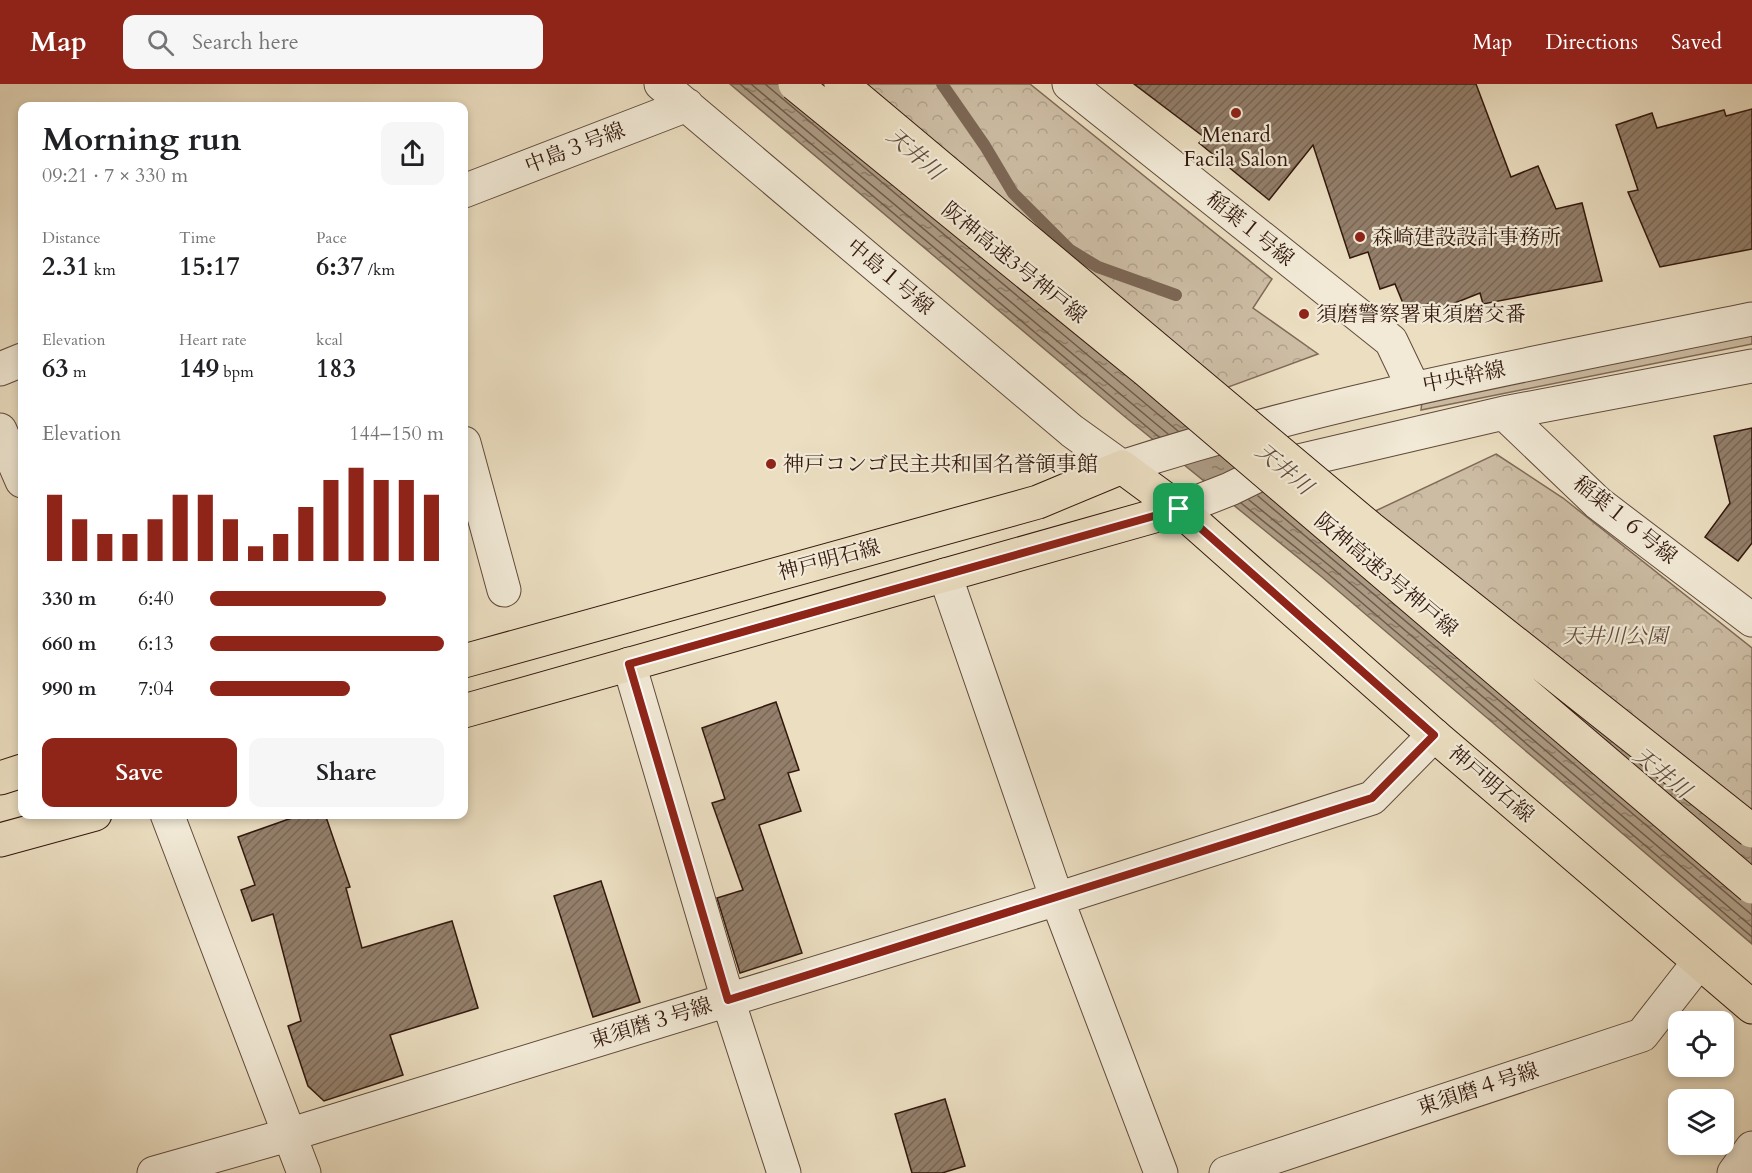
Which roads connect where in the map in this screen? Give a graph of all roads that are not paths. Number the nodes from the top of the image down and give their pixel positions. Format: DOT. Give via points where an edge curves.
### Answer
graph roads {
  1 [pos="661,84"];
  2 [pos="795,84"];
  3 [pos="841,84"];
  4 [pos="1069,84"];
  5 [pos="687,105"];
  6 [pos="468,189"];
  7 [pos="1752,318"];
  8 [pos="18,362"];
  9 [pos="1752,366"];
  10 [pos="0,369"];
  11 [pos="1413,387"];
  12 [pos="1504,413"];
  13 [pos="0,430"];
  14 [pos="468,458"];
  15 [pos="1122,467"];
  16 [pos="18,473"];
  17 [pos="1179,509"];
  18 [pos="945,575"];
  19 [pos="504,590"];
  20 [pos="1752,620"];
  21 [pos="468,660"];
  22 [pos="629,664"];
  23 [pos="468,710"];
  24 [pos="1434,735"];
  25 [pos="18,772"];
  26 [pos="0,777"];
  27 [pos="77,819"];
  28 [pos="169,819"];
  29 [pos="1752,831"];
  30 [pos="0,840"];
  31 [pos="1752,887"];
  32 [pos="1057,899"];
  33 [pos="1699,962"];
  34 [pos="728,1000"];
  35 [pos="1752,1008"];
  36 [pos="288,1135"];
  37 [pos="1752,1148"];
  38 [pos="154,1173"];
  39 [pos="304,1173"];
  40 [pos="784,1173"];
  41 [pos="1161,1173"];
  42 [pos="1226,1173"];
  43 [pos="1734,1173"];
  1 -- 5 [label="street, 中島１号線"];
  2 -- 31 [label="main road, 阪神高速3号神戸線, bridge" via="1146,370"];
  3 -- 29 [label="main road, 阪神高速3号神戸線, bridge" via="1370,528"];
  4 -- 11 [label="street, 稲葉１号線" via="1390,341"];
  5 -- 6 [label="street, 中島３号線"];
  5 -- 15 [label="street, 中島１号線" via="1072,431"];
  7 -- 11 [label="street, 中央幹線"];
  8 -- 10 [label="street"];
  9 -- 12 [label="street, 中央幹線"];
  11 -- 15 [label="street, 中央幹線"];
  12 -- 17 [label="street, 中央幹線" via="1277,466"];
  12 -- 20 [label="street, 稲葉１６号線" via="1598,503"];
  13 -- 16 [label="street"];
  14 -- 19 [label="street"];
  15 -- 17 [label="main road, 神戸明石線"];
  15 -- 21 [label="main road, 神戸明石線" via="1038,502"];
  17 -- 18 [label="main road"];
  17 -- 24 [label="main road, 神戸明石線"];
  18 -- 22 [label="main road"];
  18 -- 32 [label="street"];
  22 -- 23 [label="main road"];
  22 -- 34 [label="street"];
  24 -- 32 [label="street, 東須磨３号線" via="1372,798"];
  24 -- 33 [label="main road, 神戸明石線"];
  25 -- 26 [label="main road"];
  27 -- 30 [label="main road"];
  28 -- 36 [label="street"];
  32 -- 34 [label="street, 東須磨３号線"];
  32 -- 41 [label="street"];
  33 -- 35 [label="main road, 神戸明石線"];
  33 -- 42 [label="street, 東須磨４号線" via="1642,1035"];
  34 -- 36 [label="street, 東須磨３号線"];
  34 -- 40 [label="street"];
  36 -- 38 [label="street, 東須磨３号線"];
  36 -- 39 [label="street"];
  37 -- 43 [label="street"];
}
